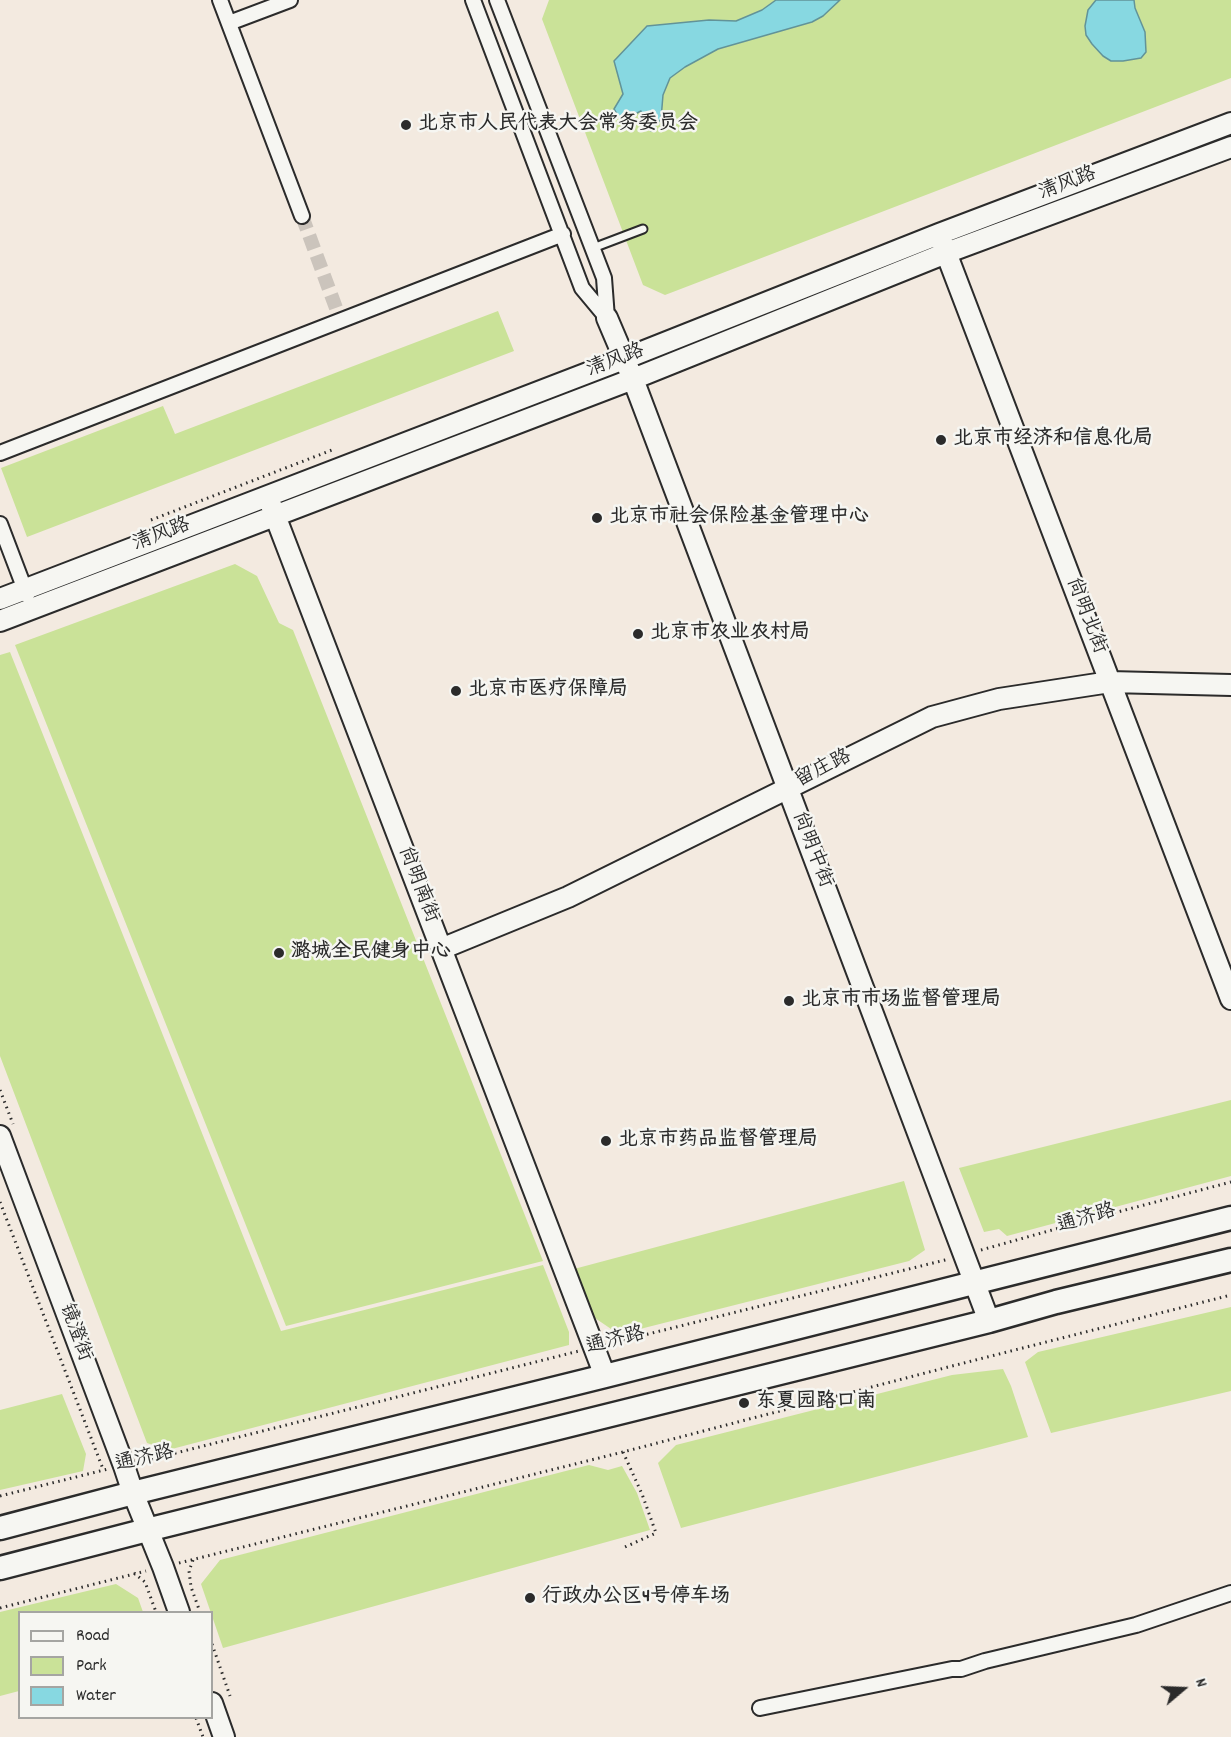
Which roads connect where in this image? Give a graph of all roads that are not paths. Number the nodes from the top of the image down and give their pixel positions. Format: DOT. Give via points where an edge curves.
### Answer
graph roads {
  1 [pos="220,0"];
  2 [pos="290,0"];
  3 [pos="498,0"];
  4 [pos="474,5"];
  5 [pos="229,23"];
  6 [pos="1231,123"];
  7 [pos="1231,147"];
  8 [pos="302,216"];
  9 [pos="643,229"];
  10 [pos="563,234"];
  11 [pos="939,234"];
  12 [pos="593,248"];
  13 [pos="946,253"];
  14 [pos="607,318"];
  15 [pos="624,359"];
  16 [pos="633,379"];
  17 [pos="0,453"];
  18 [pos="268,496"];
  19 [pos="275,515"];
  20 [pos="0,524"];
  21 [pos="25,589"];
  22 [pos="0,598"];
  23 [pos="32,609"];
  24 [pos="0,621"];
  25 [pos="1110,682"];
  26 [pos="1231,685"];
  27 [pos="788,789"];
  28 [pos="441,949"];
  29 [pos="1231,999"];
  30 [pos="0,1136"];
  31 [pos="1231,1218"];
  32 [pos="1231,1260"];
  33 [pos="974,1282"];
  34 [pos="989,1321"];
  35 [pos="605,1376"];
  36 [pos="133,1493"];
  37 [pos="0,1528"];
  38 [pos="147,1530"];
  39 [pos="0,1568"];
  40 [pos="1231,1593"];
  41 [pos="180,1611"];
  42 [pos="221,1699"];
  43 [pos="760,1708"];
  44 [pos="224,1737"];
  1 -- 5 [label="street"];
  2 -- 5 [label="street"];
  3 -- 4 [label="street"];
  3 -- 12 [label="street"];
  4 -- 10 [label="street"];
  5 -- 8 [label="street"];
  6 -- 11 [label="street, 清风路"];
  7 -- 13 [label="street, 清风路"];
  9 -- 12 [label="lane"];
  10 -- 14 [label="street" via="582,288"];
  10 -- 17 [label="street" via="339,314"];
  11 -- 13 [label="street, 尚明北街"];
  11 -- 15 [label="street, 清风路"];
  12 -- 14 [label="street" via="604,278"];
  13 -- 16 [label="street, 清风路"];
  13 -- 25 [label="street, 尚明北街"];
  14 -- 15 [label="street, 尚明中街"];
  15 -- 16 [label="street, 尚明中街"];
  15 -- 18 [label="street, 清风路"];
  16 -- 19 [label="street, 清风路"];
  16 -- 27 [label="street, 尚明中街"];
  18 -- 19 [label="street, 尚明南街"];
  18 -- 21 [label="street, 清风路"];
  19 -- 23 [label="street, 清风路"];
  19 -- 28 [label="street, 尚明南街"];
  20 -- 21 [label="street"];
  21 -- 22 [label="street, 清风路"];
  21 -- 23 [label="street"];
  23 -- 24 [label="street, 清风路"];
  25 -- 26 [label="street, 留庄路"];
  25 -- 27 [label="street, 留庄路" via="999,699 932,717"];
  25 -- 29 [label="street, 尚明北街"];
  27 -- 28 [label="street, 留庄路" via="568,897"];
  27 -- 33 [label="street, 尚明中街"];
  28 -- 35 [label="street, 尚明南街"];
  30 -- 36 [label="street, 镜澄街"];
  31 -- 33 [label="main road, 通济路"];
  32 -- 34 [label="main road"];
  33 -- 34 [label="street, 尚明中街"];
  33 -- 35 [label="main road, 通济路"];
  34 -- 38 [label="main road"];
  35 -- 36 [label="main road, 通济路"];
  36 -- 37 [label="main road, 通济路"];
  36 -- 38 [label="street, 镜澄街"];
  38 -- 39 [label="main road"];
  38 -- 41 [label="street, 镜澄街"];
  40 -- 43 [label="street" via="1137,1625 962,1669"];
  42 -- 44 [label="street"];
}
